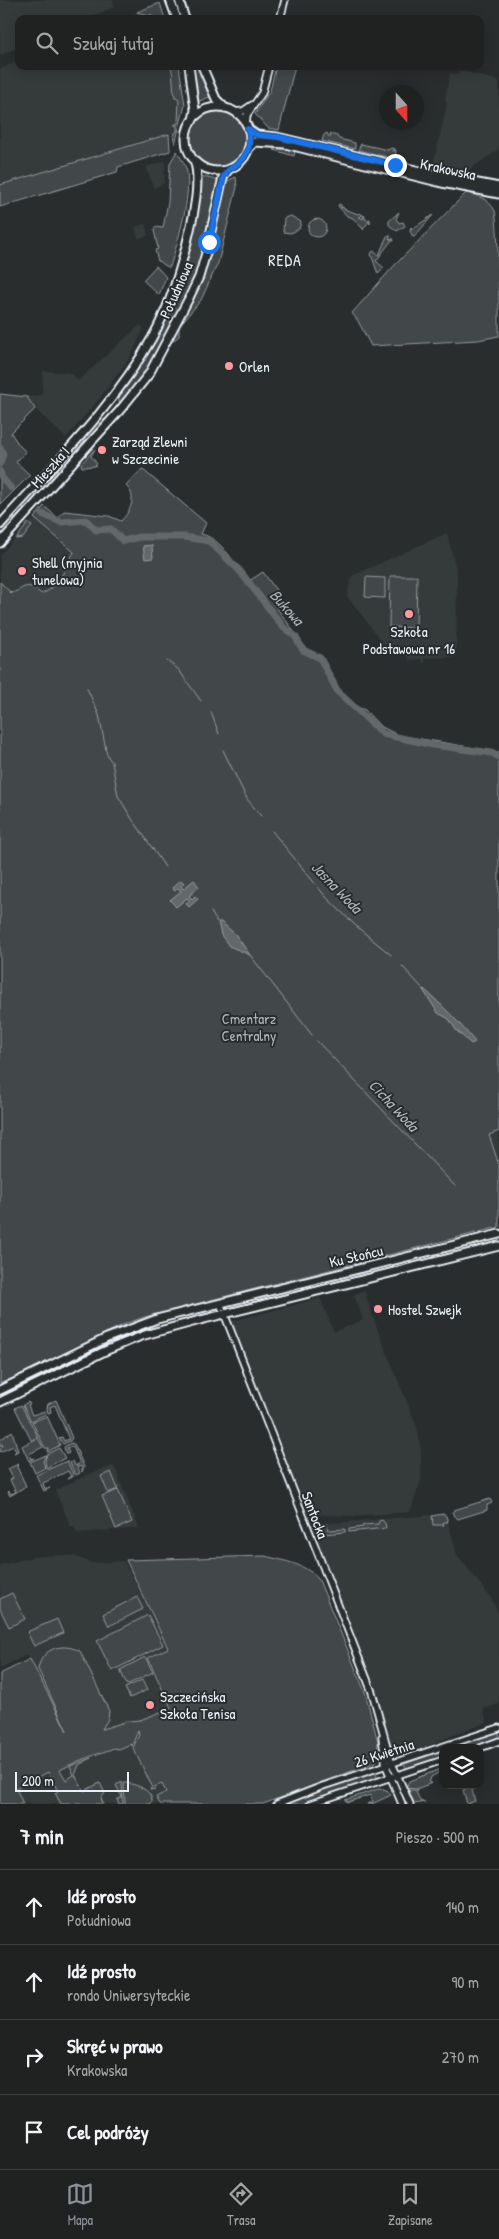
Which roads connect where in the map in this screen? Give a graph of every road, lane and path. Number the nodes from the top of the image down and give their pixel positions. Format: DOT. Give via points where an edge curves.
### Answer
graph roads {
  1 [pos="170,0"];
  2 [pos="179,0"];
  3 [pos="285,0"];
  4 [pos="176,15"];
  5 [pos="184,15"];
  6 [pos="281,15"];
  7 [pos="190,70"];
  8 [pos="204,70"];
  9 [pos="268,70"];
  10 [pos="260,96"];
  11 [pos="226,108"];
  12 [pos="235,112"];
  13 [pos="192,120"];
  14 [pos="247,126"];
  15 [pos="248,148"];
  16 [pos="194,160"];
  17 [pos="229,169"];
  18 [pos="499,187"];
  19 [pos="499,194"];
  20 [pos="111,401"];
  21 [pos="120,410"];
  22 [pos="0,526"];
  23 [pos="0,543"];
  24 [pos="499,1234"];
  25 [pos="499,1246"];
  26 [pos="220,1304"];
  27 [pos="223,1314"];
  28 [pos="0,1390"];
  29 [pos="0,1402"];
  30 [pos="499,1728"];
  31 [pos="499,1741"];
  32 [pos="484,1747"];
  33 [pos="439,1761"];
  34 [pos="389,1765"];
  35 [pos="393,1777"];
  36 [pos="277,1804"];
  37 [pos="310,1804"];
  38 [pos="402,1804"];
  39 [pos="410,1804"];
  1 -- 4 [label="main road"];
  2 -- 5 [label="main road"];
  3 -- 6 [label="street"];
  7 -- 13 [label="main road" via="195,108"];
  8 -- 11 [label="main road" via="216,99"];
  9 -- 10 [label="street"];
  10 -- 12 [label="street" via="245,110"];
  10 -- 14 [label="street" via="248,114"];
  11 -- 12 [label="main road"];
  11 -- 13 [label="main road" via="207,109"];
  12 -- 14 [label="main road"];
  13 -- 16 [label="main road" via="186,140"];
  14 -- 15 [label="main road"];
  14 -- 18 [label="main road, Krakowska" via="257,135"];
  15 -- 17 [label="main road" via="241,161"];
  15 -- 19 [label="main road, Krakowska" via="256,142 279,143"];
  16 -- 17 [label="main road" via="209,170"];
  16 -- 20 [label="main road, Południowa" via="197,174 192,221 172,291 154,335"];
  17 -- 21 [label="main road, Południowa" via="223,177 203,263 188,300 149,374"];
  20 -- 22 [label="main road, Mieszka I"];
  21 -- 23 [label="main road, Mieszka I"];
  24 -- 26 [label="main road, Ku Słońcu"];
  25 -- 27 [label="main road, Ku Słońcu"];
  26 -- 27 [label="street"];
  26 -- 28 [label="main road, Ku Słońcu" via="130,1328"];
  27 -- 29 [label="main road, Ku Słońcu" via="134,1339"];
  27 -- 34 [label="street, Santocka" via="372,1692"];
  30 -- 34 [label="street, 26 Kwietnia"];
  31 -- 32 [label="street"];
  33 -- 35 [label="street, 26 Kwietnia"];
  34 -- 35 [label="street, Santocka"];
  34 -- 36 [label="street, 26 Kwietnia"];
  35 -- 37 [label="street, 26 Kwietnia"];
  35 -- 38 [label="street, Santocka"];
  35 -- 39 [label="street, Santocka"];
}
